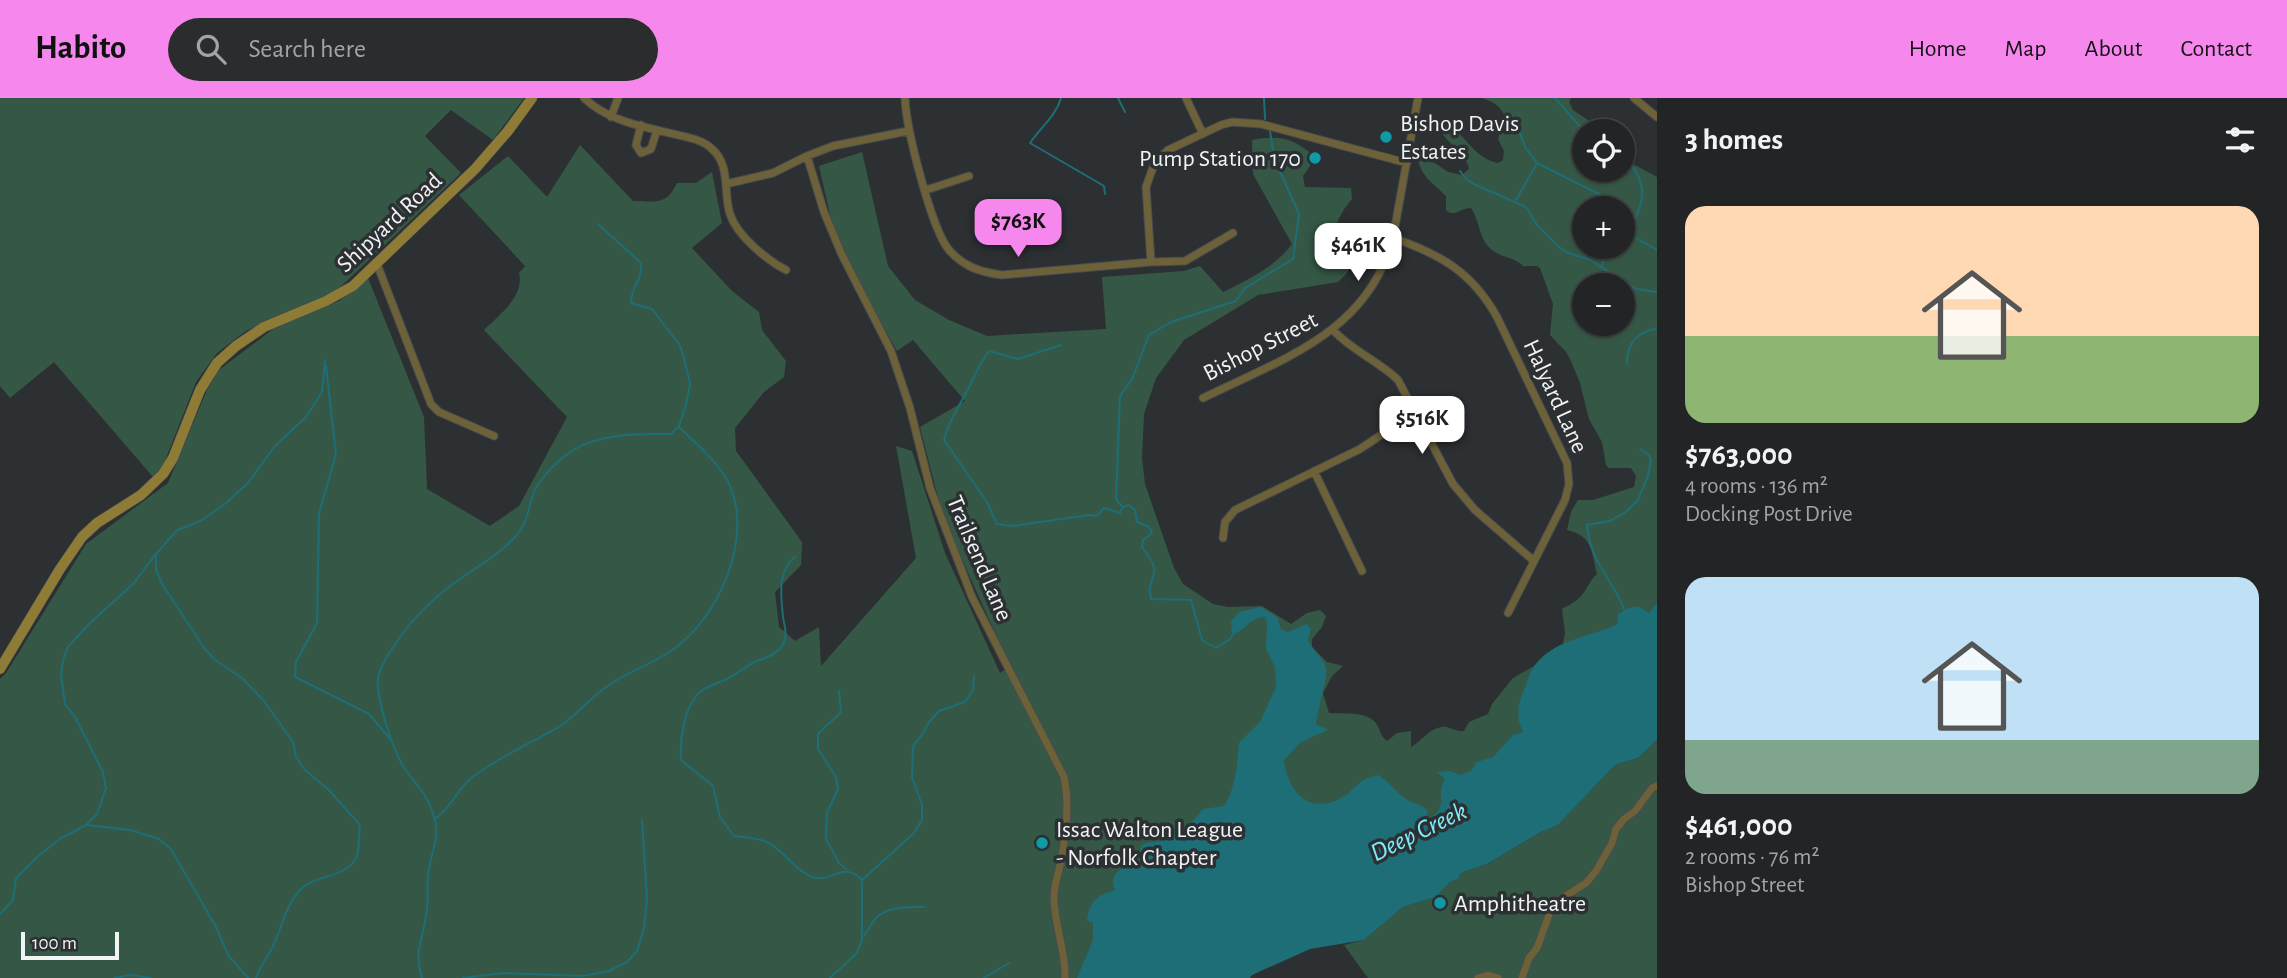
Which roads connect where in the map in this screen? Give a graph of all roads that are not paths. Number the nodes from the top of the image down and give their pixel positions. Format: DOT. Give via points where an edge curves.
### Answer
graph roads {
  1 [pos="532,98"];
  2 [pos="584,98"];
  3 [pos="618,98"];
  4 [pos="905,98"];
  5 [pos="1186,98"];
  6 [pos="1418,98"];
  7 [pos="1634,98"];
  8 [pos="611,117"];
  9 [pos="1657,117"];
  10 [pos="640,125"];
  11 [pos="657,130"];
  12 [pos="908,131"];
  13 [pos="1202,134"];
  14 [pos="807,156"];
  15 [pos="1407,163"];
  16 [pos="969,176"];
  17 [pos="726,184"];
  18 [pos="926,190"];
  19 [pos="1233,233"];
  20 [pos="1393,238"];
  21 [pos="1151,262"];
  22 [pos="377,264"];
  23 [pos="786,271"];
  24 [pos="1333,330"];
  25 [pos="1203,398"];
  26 [pos="1414,406"];
  27 [pos="494,436"];
  28 [pos="1314,471"];
  29 [pos="1223,538"];
  30 [pos="1534,561"];
  31 [pos="1362,571"];
  32 [pos="1508,613"];
  33 [pos="0,669"];
  34 [pos="1657,786"];
  35 [pos="1520,977"];
  36 [pos="1065,978"];
  37 [pos="1478,978"];
  38 [pos="1498,978"];
  1 -- 22 [label="street, Shipyard Road" via="475,169"];
  2 -- 8 [label="street"];
  3 -- 8 [label="street"];
  4 -- 12 [label="street"];
  5 -- 13 [label="street"];
  6 -- 15 [label="street, Bishop Street"];
  7 -- 9 [label="street"];
  8 -- 10 [label="street"];
  10 -- 11 [label="street"];
  10 -- 11 [label="street" via="636,145 641,153 651,149"];
  11 -- 17 [label="street" via="707,144 721,159"];
  12 -- 14 [label="street"];
  12 -- 18 [label="street"];
  13 -- 15 [label="street" via="1232,122 1261,124"];
  13 -- 21 [label="street" via="1168,150 1149,174"];
  14 -- 17 [label="street" via="773,173"];
  14 -- 36 [label="street, Trailsend Lane" via="842,255 891,351 930,488 972,597 1064,777 1067,804 1054,901 1066,959"];
  15 -- 20 [label="street, Bishop Street"];
  16 -- 18 [label="street"];
  17 -- 23 [label="street" via="733,220 763,256"];
  18 -- 21 [label="street" via="948,249 983,273"];
  19 -- 21 [label="street" via="1193,259"];
  20 -- 24 [label="street, Bishop Street" via="1372,287"];
  20 -- 30 [label="street, Halyard Lane" via="1453,265 1486,298 1563,451 1569,470 1568,492"];
  22 -- 27 [label="street" via="431,404 439,412"];
  22 -- 33 [label="street, Shipyard Road" via="340,294 264,327 217,363 163,474 73,547"];
  24 -- 25 [label="street, Bishop Street"];
  24 -- 26 [label="street" via="1391,373"];
  26 -- 28 [label="street" via="1368,444"];
  26 -- 30 [label="street" via="1453,484 1475,510"];
  28 -- 29 [label="street" via="1235,510 1226,522"];
  28 -- 31 [label="street"];
  30 -- 32 [label="street, Halyard Lane"];
  34 -- 35 [label="street" via="1616,829 1586,883 1553,904 1537,948"];
  37 -- 38 [label="street"];
}
